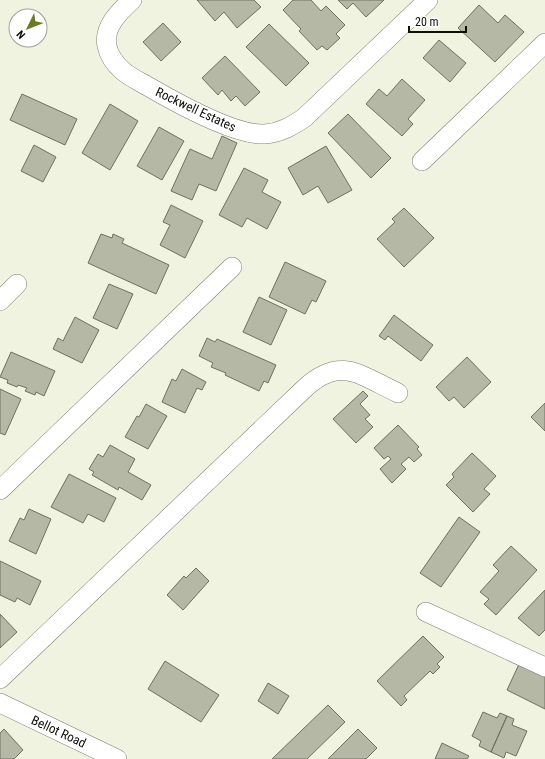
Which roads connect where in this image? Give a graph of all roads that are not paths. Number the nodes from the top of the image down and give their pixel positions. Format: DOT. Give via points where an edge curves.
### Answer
graph roads {
  1 [pos="132,0"];
  2 [pos="428,0"];
  3 [pos="545,43"];
  4 [pos="422,161"];
  5 [pos="232,267"];
  6 [pos="17,284"];
  7 [pos="0,301"];
  8 [pos="398,393"];
  9 [pos="0,490"];
  10 [pos="426,612"];
  11 [pos="545,667"];
  12 [pos="0,679"];
  13 [pos="0,703"];
  14 [pos="115,759"];
  1 -- 2 [label="street, Rockwell Estates" via="114,18 107,32 107,48 116,65 128,75 194,111 238,130 264,134 284,130 304,118"];
  3 -- 4 [label="street"];
  5 -- 9 [label="street"];
  6 -- 7 [label="street"];
  8 -- 12 [label="street" via="341,369 316,378"];
  10 -- 11 [label="street"];
  13 -- 14 [label="street, Bellot Road"];
}
